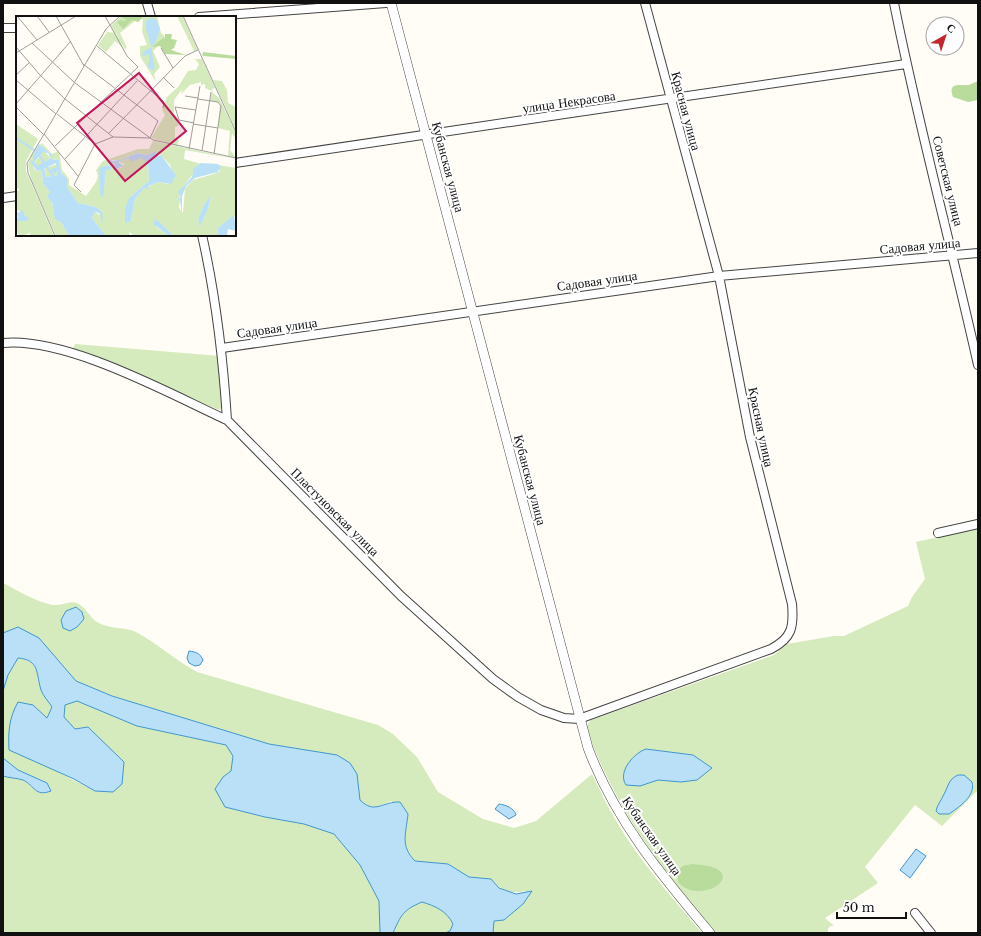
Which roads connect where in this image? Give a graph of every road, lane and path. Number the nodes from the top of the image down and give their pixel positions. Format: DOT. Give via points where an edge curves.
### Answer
graph roads {
  1 [pos="147,3"];
  2 [pos="386,3"];
  3 [pos="391,3"];
  4 [pos="645,3"];
  5 [pos="894,3"];
  6 [pos="151,16"];
  7 [pos="212,16"];
  8 [pos="3,28"];
  9 [pos="16,28"];
  10 [pos="906,64"];
  11 [pos="670,100"];
  12 [pos="426,133"];
  13 [pos="236,163"];
  14 [pos="16,196"];
  15 [pos="3,198"];
  16 [pos="202,236"];
  17 [pos="978,253"];
  18 [pos="954,255"];
  19 [pos="719,276"];
  20 [pos="473,311"];
  21 [pos="3,343"];
  22 [pos="222,348"];
  23 [pos="978,364"];
  24 [pos="227,420"];
  25 [pos="978,524"];
  26 [pos="938,533"];
  27 [pos="579,719"];
  28 [pos="915,912"];
  29 [pos="710,933"];
  30 [pos="931,933"];
  1 -- 6 [label="street"];
  2 -- 7 [label="street"];
  3 -- 12 [label="street, Кубанская улица"];
  4 -- 11 [label="street, Красная улица"];
  5 -- 10 [label="street, Советская улица"];
  8 -- 9 [label="street"];
  10 -- 11 [label="street, улица Некрасова"];
  10 -- 18 [label="street, Советская улица"];
  11 -- 12 [label="street, улица Некрасова"];
  11 -- 19 [label="street, Красная улица"];
  12 -- 13 [label="street, улица Некрасова"];
  12 -- 20 [label="street, Кубанская улица"];
  14 -- 15 [label="street"];
  16 -- 22 [label="street"];
  17 -- 18 [label="street, Садовая улица"];
  18 -- 19 [label="street, Садовая улица"];
  18 -- 23 [label="street, Советская улица"];
  19 -- 20 [label="street, Садовая улица"];
  19 -- 27 [label="street, Красная улица" via="750,437 792,604 791,630 784,640 771,650"];
  20 -- 22 [label="street, Садовая улица"];
  20 -- 27 [label="street, Кубанская улица"];
  21 -- 24 [label="street" via="21,342 69,352 120,371"];
  22 -- 24 [label="street"];
  24 -- 27 [label="street, Пластуновская улица" via="401,596 494,679 541,710 564,718"];
  25 -- 26 [label="street"];
  27 -- 29 [label="street, Кубанская улица" via="594,764 622,819 661,875"];
  28 -- 30 [label="street"];
}
